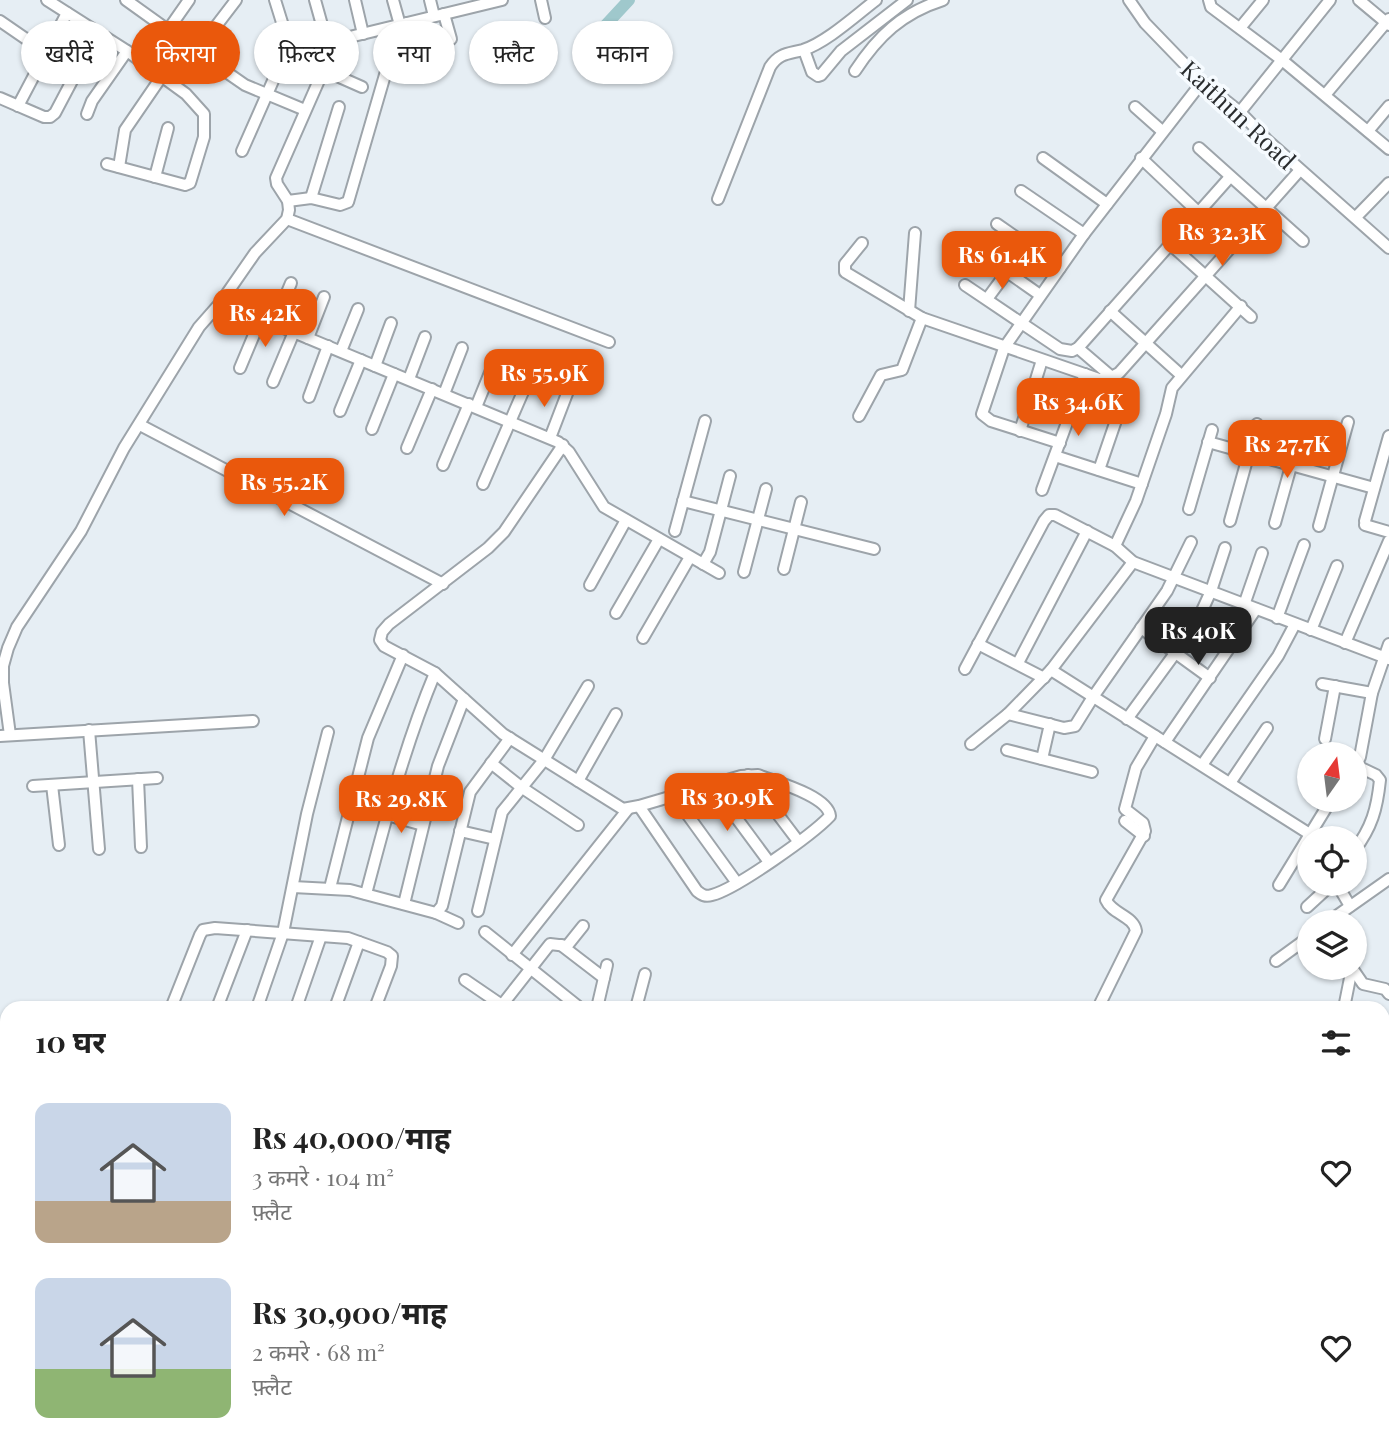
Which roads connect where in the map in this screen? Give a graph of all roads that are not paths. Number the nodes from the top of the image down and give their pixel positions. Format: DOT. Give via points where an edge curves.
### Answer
graph roads {
  1 [pos="47,0"];
  2 [pos="126,0"];
  3 [pos="189,0"];
  4 [pos="236,0"];
  5 [pos="275,0"];
  6 [pos="315,0"];
  7 [pos="355,0"];
  8 [pos="393,0"];
  9 [pos="430,0"];
  10 [pos="502,0"];
  11 [pos="541,0"];
  12 [pos="876,0"];
  13 [pos="907,0"];
  14 [pos="943,0"];
  15 [pos="1129,0"];
  16 [pos="1209,0"];
  17 [pos="1263,0"];
  18 [pos="1330,0"];
  19 [pos="1359,0"];
  20 [pos="141,4"];
  21 [pos="469,4"];
  22 [pos="65,7"];
  23 [pos="439,15"];
  24 [pos="545,18"];
  25 [pos="0,21"];
  26 [pos="84,21"];
  27 [pos="159,21"];
  28 [pos="174,21"];
  29 [pos="220,21"];
  30 [pos="282,21"];
  31 [pos="321,21"];
  32 [pos="402,21"];
  33 [pos="415,21"];
  34 [pos="442,21"];
  35 [pos="1388,22"];
  36 [pos="1240,28"];
  37 [pos="373,32"];
  38 [pos="363,34"];
  39 [pos="21,35"];
  40 [pos="359,35"];
  41 [pos="117,45"];
  42 [pos="804,50"];
  43 [pos="127,51"];
  44 [pos="131,54"];
  45 [pos="1282,60"];
  46 [pos="855,71"];
  47 [pos="240,80"];
  48 [pos="1202,82"];
  49 [pos="29,84"];
  50 [pos="70,84"];
  51 [pos="156,84"];
  52 [pos="173,84"];
  53 [pos="271,84"];
  54 [pos="382,84"];
  55 [pos="362,87"];
  56 [pos="267,94"];
  57 [pos="1325,95"];
  58 [pos="0,99"];
  59 [pos="18,106"];
  60 [pos="1389,106"];
  61 [pos="339,107"];
  62 [pos="1135,107"];
  63 [pos="305,110"];
  64 [pos="1240,112"];
  65 [pos="87,114"];
  66 [pos="168,128"];
  67 [pos="1162,131"];
  68 [pos="1368,131"];
  69 [pos="1199,148"];
  70 [pos="1389,149"];
  71 [pos="242,151"];
  72 [pos="1043,158"];
  73 [pos="1141,158"];
  74 [pos="107,164"];
  75 [pos="119,167"];
  76 [pos="1300,170"];
  77 [pos="155,177"];
  78 [pos="1230,177"];
  79 [pos="1389,183"];
  80 [pos="1021,191"];
  81 [pos="311,198"];
  82 [pos="718,199"];
  83 [pos="288,201"];
  84 [pos="1107,204"];
  85 [pos="1266,208"];
  86 [pos="1198,212"];
  87 [pos="1356,217"];
  88 [pos="287,219"];
  89 [pos="997,224"];
  90 [pos="915,233"];
  91 [pos="1084,234"];
  92 [pos="1303,241"];
  93 [pos="862,243"];
  94 [pos="1170,244"];
  95 [pos="1389,248"];
  96 [pos="982,255"];
  97 [pos="1059,268"];
  98 [pos="1007,272"];
  99 [pos="1206,275"];
  100 [pos="291,283"];
  101 [pos="965,285"];
  102 [pos="1040,295"];
  103 [pos="324,297"];
  104 [pos="987,299"];
  105 [pos="221,302"];
  106 [pos="1241,306"];
  107 [pos="358,310"];
  108 [pos="909,311"];
  109 [pos="1110,311"];
  110 [pos="1251,317"];
  111 [pos="261,318"];
  112 [pos="922,318"];
  113 [pos="391,323"];
  114 [pos="1021,323"];
  115 [pos="274,324"];
  116 [pos="294,332"];
  117 [pos="425,337"];
  118 [pos="308,338"];
  119 [pos="610,342"];
  120 [pos="1146,343"];
  121 [pos="328,346"];
  122 [pos="462,348"];
  123 [pos="1004,348"];
  124 [pos="1078,348"];
  125 [pos="341,351"];
  126 [pos="361,360"];
  127 [pos="1042,360"];
  128 [pos="494,363"];
  129 [pos="375,366"];
  130 [pos="240,368"];
  131 [pos="394,373"];
  132 [pos="1085,374"];
  133 [pos="1181,375"];
  134 [pos="529,378"];
  135 [pos="1113,378"];
  136 [pos="409,380"];
  137 [pos="274,382"];
  138 [pos="432,389"];
  139 [pos="568,391"];
  140 [pos="444,394"];
  141 [pos="309,397"];
  142 [pos="472,406"];
  143 [pos="340,411"];
  144 [pos="859,416"];
  145 [pos="705,421"];
  146 [pos="510,422"];
  147 [pos="1348,422"];
  148 [pos="1257,424"];
  149 [pos="140,425"];
  150 [pos="1302,427"];
  151 [pos="372,429"];
  152 [pos="1020,430"];
  153 [pos="1212,430"];
  154 [pos="550,438"];
  155 [pos="1388,441"];
  156 [pos="1208,442"];
  157 [pos="1060,443"];
  158 [pos="563,445"];
  159 [pos="407,448"];
  160 [pos="1249,453"];
  161 [pos="1055,456"];
  162 [pos="443,465"];
  163 [pos="1292,465"];
  164 [pos="1099,470"];
  165 [pos="730,476"];
  166 [pos="1334,477"];
  167 [pos="483,484"];
  168 [pos="1142,484"];
  169 [pos="1374,488"];
  170 [pos="766,489"];
  171 [pos="1042,490"];
  172 [pos="683,500"];
  173 [pos="801,502"];
  174 [pos="1189,509"];
  175 [pos="721,510"];
  176 [pos="626,520"];
  177 [pos="758,520"];
  178 [pos="1230,521"];
  179 [pos="1275,523"];
  180 [pos="1320,526"];
  181 [pos="794,529"];
  182 [pos="675,531"];
  183 [pos="1087,531"];
  184 [pos="1389,532"];
  185 [pos="659,539"];
  186 [pos="1389,541"];
  187 [pos="1191,542"];
  188 [pos="1304,545"];
  189 [pos="1115,546"];
  190 [pos="1225,548"];
  191 [pos="874,550"];
  192 [pos="1262,553"];
  193 [pos="690,557"];
  194 [pos="1133,562"];
  195 [pos="703,564"];
  196 [pos="1337,566"];
  197 [pos="784,569"];
  198 [pos="744,572"];
  199 [pos="719,573"];
  200 [pos="1175,577"];
  201 [pos="443,584"];
  202 [pos="590,585"];
  203 [pos="1211,592"];
  204 [pos="1244,605"];
  205 [pos="1256,609"];
  206 [pos="616,613"];
  207 [pos="1277,618"];
  208 [pos="1295,624"];
  209 [pos="1141,628"];
  210 [pos="1311,630"];
  211 [pos="643,638"];
  212 [pos="1345,643"];
  213 [pos="978,644"];
  214 [pos="1389,645"];
  215 [pos="1176,653"];
  216 [pos="403,655"];
  217 [pos="1386,658"];
  218 [pos="1018,663"];
  219 [pos="965,669"];
  220 [pos="435,673"];
  221 [pos="1048,674"];
  222 [pos="1210,678"];
  223 [pos="1321,684"];
  224 [pos="588,686"];
  225 [pos="1335,686"];
  226 [pos="1372,693"];
  227 [pos="1093,697"];
  228 [pos="464,699"];
  229 [pos="616,714"];
  230 [pos="1008,714"];
  231 [pos="1127,719"];
  232 [pos="253,721"];
  233 [pos="1050,724"];
  234 [pos="1267,728"];
  235 [pos="89,730"];
  236 [pos="328,732"];
  237 [pos="5,735"];
  238 [pos="510,738"];
  239 [pos="1160,739"];
  240 [pos="1325,739"];
  241 [pos="1362,742"];
  242 [pos="971,744"];
  243 [pos="1007,750"];
  244 [pos="544,760"];
  245 [pos="1042,760"];
  246 [pos="491,763"];
  247 [pos="1202,765"];
  248 [pos="1092,772"];
  249 [pos="1367,772"];
  250 [pos="748,775"];
  251 [pos="158,778"];
  252 [pos="138,779"];
  253 [pos="578,780"];
  254 [pos="93,782"];
  255 [pos="1230,783"];
  256 [pos="52,785"];
  257 [pos="712,785"];
  258 [pos="33,786"];
  259 [pos="521,787"];
  260 [pos="674,796"];
  261 [pos="634,808"];
  262 [pos="387,815"];
  263 [pos="1125,821"];
  264 [pos="423,825"];
  265 [pos="578,825"];
  266 [pos="1297,826"];
  267 [pos="460,831"];
  268 [pos="1367,833"];
  269 [pos="1144,835"];
  270 [pos="495,839"];
  271 [pos="798,841"];
  272 [pos="59,845"];
  273 [pos="141,848"];
  274 [pos="99,849"];
  275 [pos="1297,858"];
  276 [pos="769,862"];
  277 [pos="1389,879"];
  278 [pos="737,883"];
  279 [pos="1279,885"];
  280 [pos="293,887"];
  281 [pos="330,888"];
  282 [pos="366,894"];
  283 [pos="1320,896"];
  284 [pos="1343,896"];
  285 [pos="404,904"];
  286 [pos="1350,906"];
  287 [pos="1307,907"];
  288 [pos="1345,910"];
  289 [pos="478,911"];
  290 [pos="436,913"];
  291 [pos="458,923"];
  292 [pos="583,926"];
  293 [pos="247,930"];
  294 [pos="485,932"];
  295 [pos="284,933"];
  296 [pos="321,936"];
  297 [pos="359,942"];
  298 [pos="561,945"];
  299 [pos="1297,946"];
  300 [pos="512,955"];
  301 [pos="1276,961"];
  302 [pos="607,965"];
  303 [pos="530,969"];
  304 [pos="645,974"];
  305 [pos="604,978"];
  306 [pos="465,980"];
  307 [pos="1352,980"];
  308 [pos="1362,980"];
  309 [pos="1389,994"];
  310 [pos="174,1001"];
  311 [pos="219,1001"];
  312 [pos="260,1001"];
  313 [pos="298,1001"];
  314 [pos="337,1001"];
  315 [pos="378,1001"];
  316 [pos="495,1001"];
  317 [pos="508,1001"];
  318 [pos="571,1001"];
  319 [pos="599,1001"];
  320 [pos="638,1001"];
  321 [pos="1102,1001"];
  322 [pos="1346,1001"];
  1 -- 22 [label="street"];
  2 -- 20 [label="street"];
  3 -- 28 [label="street"];
  4 -- 29 [label="street"];
  5 -- 30 [label="street"];
  6 -- 31 [label="street"];
  7 -- 38 [label="street"];
  8 -- 32 [label="street"];
  9 -- 23 [label="street"];
  10 -- 21 [label="street"];
  11 -- 24 [label="street"];
  12 -- 42 [label="street"];
  13 -- 42 [label="street" via="841,51 821,75 812,72"];
  14 -- 46 [label="street" via="882,34"];
  15 -- 48 [label="street, Kaithun Road"];
  16 -- 36 [label="street" via="1211,7"];
  17 -- 36 [label="street"];
  18 -- 45 [label="street"];
  19 -- 35 [label="street"];
  20 -- 27 [label="street"];
  21 -- 23 [label="street"];
  22 -- 26 [label="street"];
  23 -- 33 [label="street"];
  23 -- 34 [label="street"];
  25 -- 39 [label="street"];
  35 -- 57 [label="street"];
  36 -- 45 [label="street"];
  37 -- 38 [label="street"];
  38 -- 40 [label="street"];
  41 -- 43 [label="street"];
  42 -- 82 [label="street" via="782,54 770,67"];
  43 -- 44 [label="street"];
  43 -- 65 [label="street"];
  45 -- 57 [label="street"];
  45 -- 64 [label="street"];
  47 -- 56 [label="street"];
  48 -- 64 [label="street, Kaithun Road"];
  48 -- 67 [label="street"];
  49 -- 59 [label="street"];
  50 -- 59 [label="street" via="50,117"];
  51 -- 75 [label="street" via="125,130"];
  52 -- 77 [label="street" via="199,106 206,124 190,183"];
  53 -- 56 [label="street"];
  54 -- 81 [label="street" via="348,202 340,205"];
  55 -- 63 [label="street" via="324,72"];
  56 -- 63 [label="street"];
  56 -- 71 [label="street"];
  57 -- 68 [label="street"];
  58 -- 59 [label="street"];
  60 -- 68 [label="street"];
  61 -- 81 [label="street"];
  62 -- 67 [label="street"];
  63 -- 83 [label="street" via="276,178"];
  64 -- 76 [label="street, Kaithun Road"];
  66 -- 77 [label="street"];
  67 -- 73 [label="street"];
  68 -- 70 [label="street"];
  69 -- 78 [label="street"];
  72 -- 84 [label="street"];
  73 -- 84 [label="street"];
  73 -- 86 [label="street"];
  74 -- 75 [label="street"];
  75 -- 77 [label="street"];
  76 -- 85 [label="street"];
  76 -- 87 [label="street, Kaithun Road"];
  78 -- 85 [label="street"];
  78 -- 86 [label="street"];
  79 -- 87 [label="street"];
  80 -- 91 [label="street"];
  81 -- 83 [label="street"];
  83 -- 88 [label="street"];
  84 -- 91 [label="street"];
  85 -- 92 [label="street"];
  85 -- 99 [label="street"];
  86 -- 94 [label="street"];
  87 -- 95 [label="street, Kaithun Road"];
  88 -- 105 [label="street" via="255,253"];
  88 -- 119 [label="street"];
  89 -- 97 [label="street"];
  90 -- 108 [label="street"];
  91 -- 97 [label="street"];
  93 -- 108 [label="street" via="845,264 845,272"];
  94 -- 99 [label="street"];
  94 -- 109 [label="street"];
  96 -- 98 [label="street"];
  97 -- 102 [label="street"];
  98 -- 102 [label="street"];
  98 -- 104 [label="street"];
  99 -- 106 [label="street"];
  99 -- 120 [label="street"];
  100 -- 115 [label="street"];
  101 -- 104 [label="street"];
  102 -- 114 [label="street"];
  103 -- 118 [label="street"];
  104 -- 114 [label="street"];
  105 -- 111 [label="street"];
  105 -- 149 [label="street" via="200,327"];
  106 -- 110 [label="street"];
  106 -- 133 [label="street"];
  107 -- 125 [label="street"];
  108 -- 112 [label="street"];
  109 -- 120 [label="street"];
  109 -- 124 [label="street"];
  111 -- 115 [label="street"];
  111 -- 130 [label="street"];
  112 -- 123 [label="street"];
  112 -- 144 [label="street" via="902,370 881,375"];
  113 -- 129 [label="street"];
  114 -- 123 [label="street"];
  114 -- 124 [label="street" via="1059,349"];
  115 -- 116 [label="street"];
  116 -- 118 [label="street"];
  116 -- 137 [label="street"];
  117 -- 136 [label="street"];
  118 -- 121 [label="street"];
  120 -- 133 [label="street"];
  120 -- 135 [label="street"];
  121 -- 125 [label="street"];
  121 -- 141 [label="street"];
  122 -- 140 [label="street"];
  123 -- 127 [label="street"];
  123 -- 152 [label="street" via="982,414"];
  124 -- 135 [label="street"];
  125 -- 126 [label="street"];
  126 -- 129 [label="street"];
  126 -- 143 [label="street"];
  127 -- 132 [label="street"];
  127 -- 152 [label="street"];
  128 -- 142 [label="street"];
  129 -- 131 [label="street"];
  131 -- 136 [label="street"];
  131 -- 151 [label="street"];
  132 -- 135 [label="street"];
  132 -- 157 [label="street"];
  133 -- 168 [label="street" via="1170,394"];
  134 -- 146 [label="street"];
  135 -- 164 [label="street" via="1125,394"];
  136 -- 138 [label="street"];
  138 -- 140 [label="street"];
  138 -- 159 [label="street"];
  139 -- 154 [label="street"];
  140 -- 142 [label="street"];
  142 -- 146 [label="street"];
  142 -- 162 [label="street"];
  145 -- 172 [label="street"];
  146 -- 154 [label="street"];
  146 -- 167 [label="street"];
  147 -- 166 [label="street"];
  148 -- 160 [label="street"];
  149 -- 201 [label="street"];
  149 -- 237 [label="street" via="81,531 17,627 3,666"];
  150 -- 163 [label="street"];
  152 -- 157 [label="street"];
  153 -- 156 [label="street"];
  154 -- 158 [label="street"];
  155 -- 169 [label="street"];
  156 -- 160 [label="street"];
  156 -- 174 [label="street"];
  157 -- 161 [label="street"];
  158 -- 176 [label="street" via="604,507"];
  158 -- 201 [label="street" via="503,532"];
  160 -- 163 [label="street"];
  160 -- 178 [label="street"];
  161 -- 164 [label="street"];
  161 -- 171 [label="street"];
  163 -- 166 [label="street"];
  163 -- 179 [label="street"];
  164 -- 168 [label="street"];
  165 -- 175 [label="street"];
  166 -- 169 [label="street"];
  166 -- 180 [label="street"];
  168 -- 189 [label="street"];
  169 -- 184 [label="street" via="1365,523"];
  170 -- 177 [label="street"];
  172 -- 175 [label="street"];
  172 -- 182 [label="street"];
  173 -- 181 [label="street"];
  175 -- 177 [label="street"];
  175 -- 195 [label="street"];
  176 -- 185 [label="street"];
  176 -- 202 [label="street"];
  177 -- 181 [label="street"];
  177 -- 198 [label="street"];
  181 -- 191 [label="street"];
  181 -- 197 [label="street"];
  183 -- 189 [label="street"];
  183 -- 213 [label="street" via="1049,515"];
  183 -- 218 [label="street"];
  185 -- 193 [label="street"];
  185 -- 206 [label="street"];
  186 -- 212 [label="street"];
  187 -- 200 [label="street"];
  188 -- 207 [label="street"];
  189 -- 194 [label="street"];
  190 -- 203 [label="street"];
  192 -- 204 [label="street"];
  193 -- 195 [label="street"];
  193 -- 211 [label="street"];
  194 -- 200 [label="street"];
  194 -- 221 [label="street"];
  195 -- 199 [label="street"];
  196 -- 210 [label="street"];
  200 -- 203 [label="street"];
  200 -- 209 [label="street"];
  201 -- 216 [label="street" via="382,632 384,646"];
  203 -- 204 [label="street"];
  203 -- 215 [label="street"];
  204 -- 205 [label="street"];
  205 -- 207 [label="street"];
  205 -- 222 [label="street"];
  207 -- 208 [label="street"];
  208 -- 210 [label="street"];
  208 -- 247 [label="street"];
  209 -- 215 [label="street"];
  209 -- 227 [label="street"];
  210 -- 212 [label="street"];
  212 -- 217 [label="street"];
  213 -- 218 [label="street"];
  213 -- 219 [label="street"];
  214 -- 217 [label="street"];
  215 -- 222 [label="street"];
  215 -- 231 [label="street"];
  216 -- 220 [label="street"];
  216 -- 281 [label="street" via="368,738"];
  217 -- 226 [label="street"];
  218 -- 221 [label="street"];
  220 -- 228 [label="street"];
  220 -- 262 [label="street" via="415,721"];
  221 -- 227 [label="street"];
  221 -- 230 [label="street"];
  222 -- 239 [label="street"];
  223 -- 225 [label="street"];
  224 -- 244 [label="street"];
  225 -- 226 [label="street"];
  225 -- 240 [label="street"];
  226 -- 241 [label="street"];
  227 -- 231 [label="street"];
  227 -- 233 [label="street" via="1076,726 1069,729"];
  228 -- 238 [label="street"];
  228 -- 264 [label="street" via="438,766"];
  229 -- 253 [label="street"];
  230 -- 233 [label="street"];
  230 -- 242 [label="street"];
  231 -- 239 [label="street"];
  232 -- 235 [label="street"];
  233 -- 245 [label="street"];
  234 -- 255 [label="street"];
  235 -- 237 [label="street"];
  235 -- 254 [label="street"];
  236 -- 280 [label="street"];
  238 -- 244 [label="street"];
  238 -- 246 [label="street"];
  239 -- 247 [label="street"];
  239 -- 269 [label="street" via="1136,768 1125,808 1143,823"];
  243 -- 245 [label="street"];
  244 -- 253 [label="street"];
  244 -- 259 [label="street"];
  245 -- 248 [label="street"];
  246 -- 259 [label="street"];
  246 -- 267 [label="street" via="470,792"];
  247 -- 255 [label="street"];
  249 -- 268 [label="street" via="1380,780"];
  250 -- 257 [label="street"];
  250 -- 271 [label="street"];
  250 -- 271 [label="street" via="814,798 830,811 827,820"];
  251 -- 252 [label="street"];
  252 -- 254 [label="street"];
  252 -- 273 [label="street"];
  253 -- 261 [label="street" via="617,806"];
  254 -- 256 [label="street"];
  254 -- 274 [label="street"];
  255 -- 266 [label="street"];
  256 -- 258 [label="street"];
  256 -- 272 [label="street"];
  257 -- 260 [label="street"];
  257 -- 276 [label="street"];
  259 -- 265 [label="street"];
  259 -- 270 [label="street" via="502,812"];
  260 -- 261 [label="street"];
  260 -- 278 [label="street"];
  261 -- 278 [label="street" via="701,894 711,896"];
  261 -- 300 [label="street"];
  262 -- 264 [label="street"];
  262 -- 282 [label="street"];
  263 -- 269 [label="street"];
  264 -- 285 [label="street"];
  267 -- 270 [label="street"];
  267 -- 290 [label="street" via="442,906"];
  269 -- 321 [label="street" via="1108,895 1109,906 1134,923 1136,931"];
  270 -- 289 [label="street"];
  271 -- 276 [label="street"];
  275 -- 279 [label="street"];
  276 -- 278 [label="street"];
  277 -- 286 [label="street"];
  280 -- 281 [label="street"];
  280 -- 295 [label="street"];
  281 -- 282 [label="street"];
  282 -- 285 [label="street"];
  283 -- 287 [label="street"];
  284 -- 286 [label="street"];
  285 -- 290 [label="street"];
  286 -- 288 [label="street"];
  290 -- 291 [label="street"];
  292 -- 298 [label="street" via="567,946"];
  293 -- 295 [label="street"];
  293 -- 310 [label="street" via="203,930"];
  293 -- 311 [label="street"];
  294 -- 300 [label="street"];
  295 -- 296 [label="street"];
  295 -- 312 [label="street"];
  296 -- 297 [label="street"];
  296 -- 313 [label="street"];
  297 -- 314 [label="street"];
  297 -- 315 [label="street" via="392,956"];
  298 -- 303 [label="street" via="550,944"];
  298 -- 305 [label="street"];
  299 -- 301 [label="street"];
  300 -- 303 [label="street"];
  302 -- 305 [label="street"];
  303 -- 317 [label="street"];
  303 -- 318 [label="street"];
  304 -- 320 [label="street"];
  305 -- 319 [label="street"];
  306 -- 316 [label="street"];
  307 -- 322 [label="street"];
  308 -- 309 [label="street"];
}
